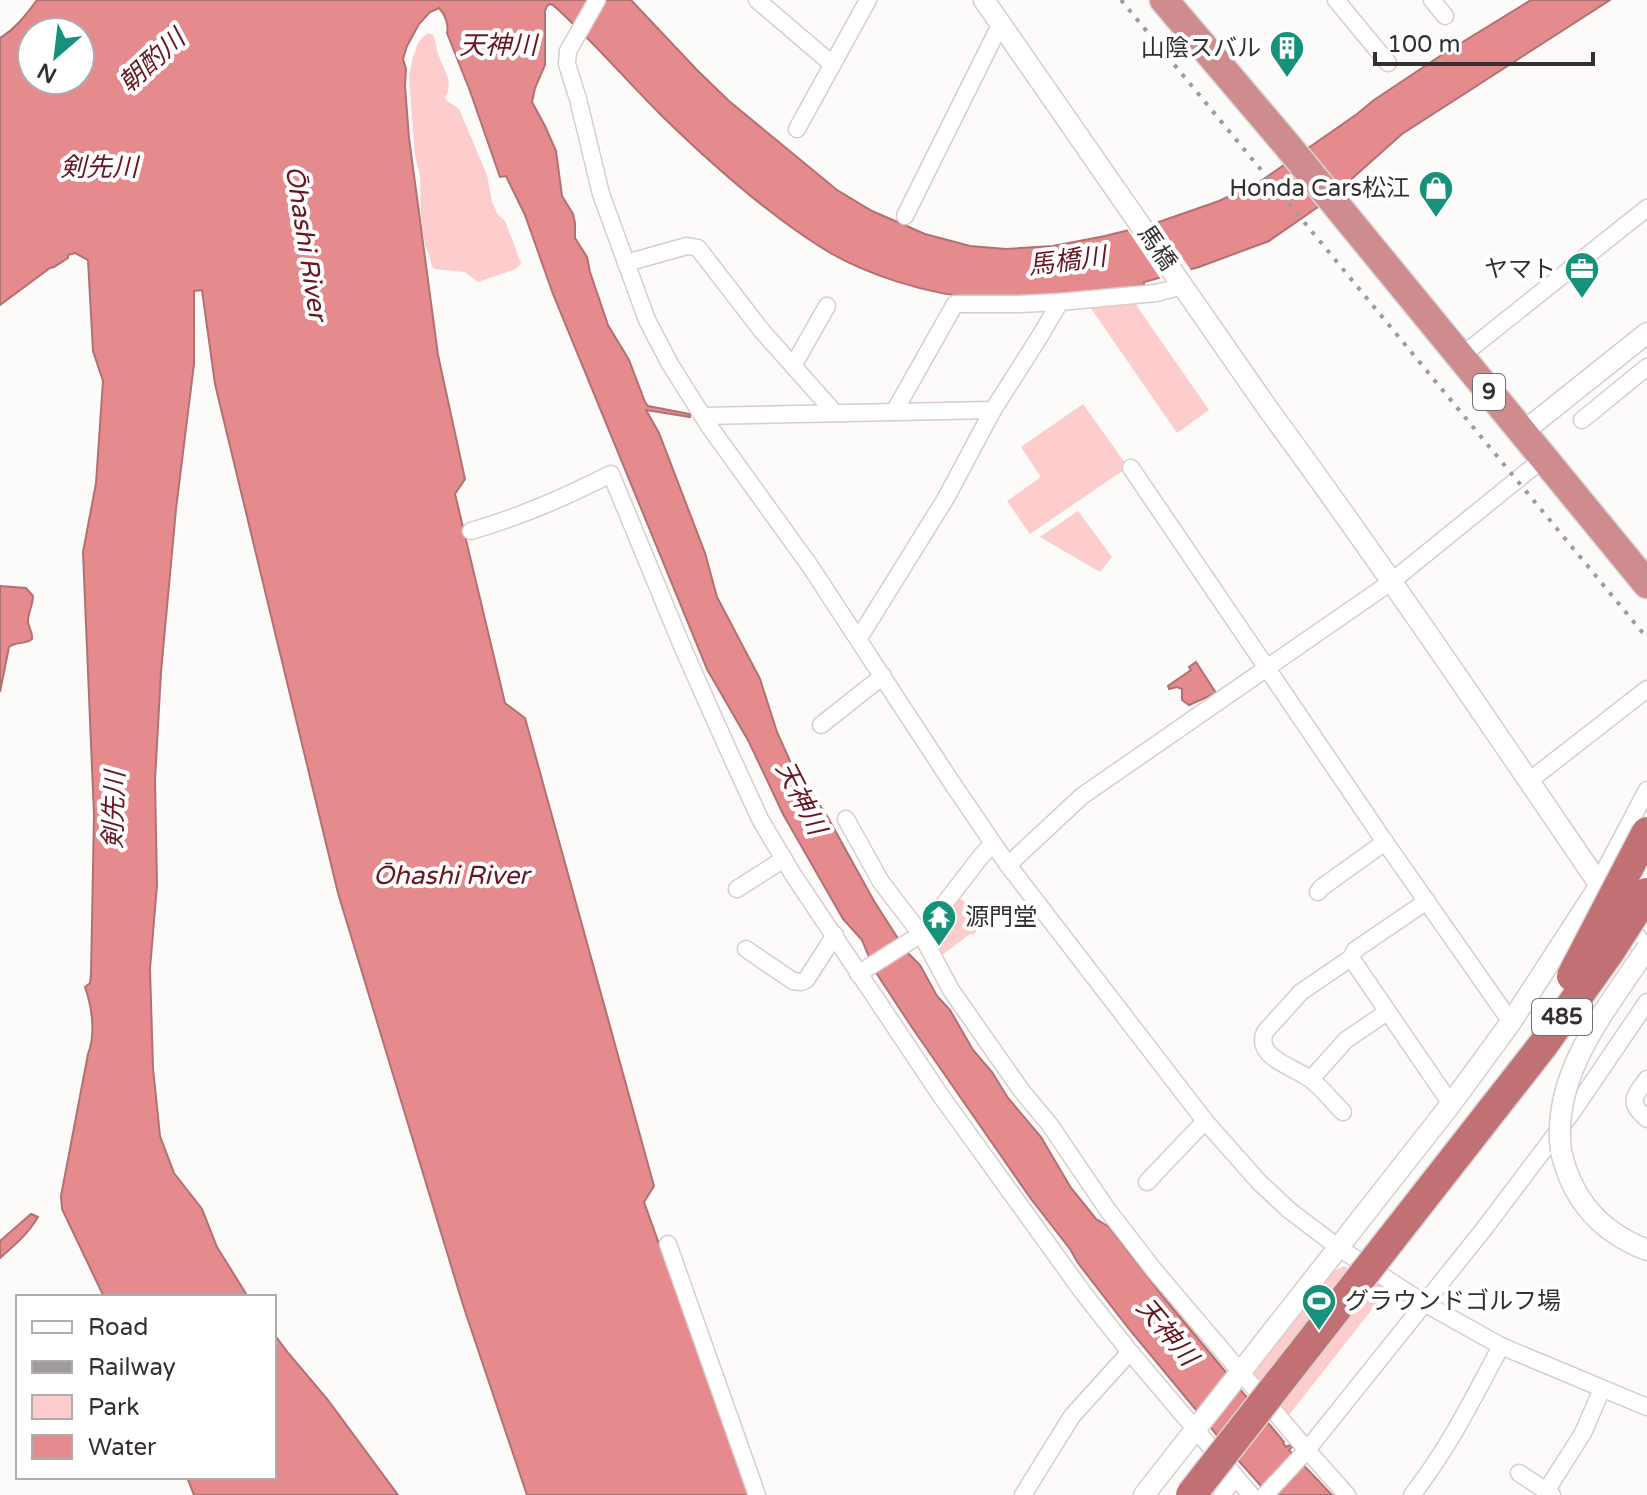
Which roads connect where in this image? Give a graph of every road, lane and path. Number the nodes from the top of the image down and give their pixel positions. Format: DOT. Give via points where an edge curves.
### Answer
graph roads {
  1 [pos="597,0"];
  2 [pos="868,0"];
  3 [pos="984,0"];
  4 [pos="1336,0"];
  5 [pos="1432,0"];
  6 [pos="764,3"];
  7 [pos="1174,3"];
  8 [pos="1445,16"];
  9 [pos="1001,23"];
  10 [pos="1388,63"];
  11 [pos="832,64"];
  12 [pos="797,129"];
  13 [pos="1647,208"];
  14 [pos="905,216"];
  15 [pos="626,263"];
  16 [pos="1180,282"];
  17 [pos="1060,302"];
  18 [pos="827,306"];
  19 [pos="1643,346"];
  20 [pos="1460,357"];
  21 [pos="793,366"];
  22 [pos="1647,367"];
  23 [pos="993,410"];
  24 [pos="894,412"];
  25 [pos="835,413"];
  26 [pos="704,416"];
  27 [pos="1582,420"];
  28 [pos="1523,432"];
  29 [pos="1544,458"];
  30 [pos="1131,468"];
  31 [pos="471,531"];
  32 [pos="1391,582"];
  33 [pos="1647,584"];
  34 [pos="859,638"];
  35 [pos="1266,668"];
  36 [pos="883,676"];
  37 [pos="1647,689"];
  38 [pos="821,725"];
  39 [pos="1529,781"];
  40 [pos="1647,790"];
  41 [pos="846,819"];
  42 [pos="1647,832"];
  43 [pos="1385,842"];
  44 [pos="993,844"];
  45 [pos="784,859"];
  46 [pos="1008,865"];
  47 [pos="1599,884"];
  48 [pos="737,889"];
  49 [pos="1318,892"];
  50 [pos="1647,893"];
  51 [pos="1427,901"];
  52 [pos="835,935"];
  53 [pos="918,936"];
  54 [pos="746,949"];
  55 [pos="1647,951"];
  56 [pos="1351,958"];
  57 [pos="860,973"];
  58 [pos="1647,1002"];
  59 [pos="1387,1012"];
  60 [pos="1511,1022"];
  61 [pos="1311,1079"];
  62 [pos="1647,1079"];
  63 [pos="1451,1104"];
  64 [pos="1343,1112"];
  65 [pos="1647,1119"];
  66 [pos="1205,1121"];
  67 [pos="1472,1138"];
  68 [pos="1147,1182"];
  69 [pos="668,1244"];
  70 [pos="1339,1248"];
  71 [pos="1647,1250"];
  72 [pos="1424,1303"];
  73 [pos="1501,1346"];
  74 [pos="1130,1352"];
  75 [pos="1238,1374"];
  76 [pos="1602,1389"];
  77 [pos="1647,1407"];
  78 [pos="1197,1427"];
  79 [pos="1304,1453"];
  80 [pos="1519,1473"];
  81 [pos="1235,1477"];
  82 [pos="1549,1493"];
  83 [pos="757,1495"];
  84 [pos="1023,1495"];
  85 [pos="1144,1495"];
  86 [pos="1191,1495"];
  87 [pos="1222,1495"];
  88 [pos="1251,1495"];
  89 [pos="1265,1495"];
  90 [pos="1347,1495"];
  91 [pos="1412,1495"];
  1 -- 15 [label="street" via="568,51 567,64 601,194"];
  2 -- 11 [label="street"];
  3 -- 9 [label="street, 馬橋"];
  4 -- 10 [label="street"];
  5 -- 8 [label="street"];
  6 -- 11 [label="street"];
  7 -- 20 [label="highway, 9"];
  9 -- 14 [label="street"];
  9 -- 16 [label="street, 馬橋"];
  11 -- 12 [label="street"];
  13 -- 20 [label="street"];
  15 -- 21 [label="street" via="687,246 698,248"];
  15 -- 26 [label="street" via="657,341"];
  16 -- 17 [label="street" via="1156,293"];
  16 -- 32 [label="street, 馬橋"];
  17 -- 23 [label="street"];
  17 -- 24 [label="street" via="955,304"];
  18 -- 21 [label="street"];
  19 -- 28 [label="street"];
  20 -- 28 [label="highway, 9"];
  21 -- 25 [label="street"];
  22 -- 27 [label="street"];
  23 -- 24 [label="street"];
  23 -- 34 [label="street" via="959,476"];
  24 -- 25 [label="street"];
  25 -- 26 [label="street"];
  26 -- 34 [label="street"];
  28 -- 29 [label="highway, 9"];
  29 -- 32 [label="street"];
  29 -- 33 [label="highway, 9"];
  30 -- 35 [label="street"];
  31 -- 45 [label="street" via="552,503 611,474 726,745"];
  32 -- 35 [label="street"];
  32 -- 39 [label="street, 馬橋"];
  34 -- 36 [label="street"];
  35 -- 43 [label="street"];
  35 -- 46 [label="street" via="1082,796"];
  36 -- 38 [label="street"];
  36 -- 44 [label="street"];
  37 -- 39 [label="street"];
  39 -- 47 [label="street, 馬橋"];
  40 -- 47 [label="street"];
  41 -- 53 [label="street"];
  42 -- 67 [label="highway, bridge" via="1567,985"];
  43 -- 49 [label="street"];
  43 -- 51 [label="street"];
  44 -- 46 [label="street"];
  44 -- 53 [label="street"];
  45 -- 48 [label="street"];
  45 -- 52 [label="street"];
  46 -- 66 [label="street"];
  47 -- 55 [label="street, 馬橋"];
  47 -- 60 [label="street"];
  50 -- 67 [label="highway, 485, bridge"];
  51 -- 56 [label="street"];
  51 -- 60 [label="street"];
  52 -- 54 [label="street" via="801,982"];
  52 -- 57 [label="street"];
  53 -- 57 [label="street"];
  53 -- 75 [label="street" via="1107,1209"];
  55 -- 71 [label="street, bridge" via="1571,1071 1559,1122 1561,1151 1587,1209 1614,1234"];
  56 -- 59 [label="street"];
  56 -- 61 [label="street" via="1301,992 1263,1037 1265,1050"];
  57 -- 74 [label="street" via="941,1096"];
  58 -- 72 [label="street" via="1573,1111"];
  59 -- 61 [label="street" via="1346,1040"];
  59 -- 63 [label="street"];
  60 -- 63 [label="street"];
  61 -- 64 [label="street"];
  62 -- 65 [label="street" via="1634,1101"];
  63 -- 70 [label="street"];
  66 -- 68 [label="street"];
  66 -- 70 [label="street" via="1259,1182"];
  67 -- 86 [label="highway, 485, bridge"];
  69 -- 83 [label="street"];
  70 -- 72 [label="street"];
  70 -- 75 [label="street"];
  72 -- 73 [label="street"];
  72 -- 79 [label="street"];
  73 -- 76 [label="street"];
  73 -- 91 [label="street" via="1450,1442"];
  74 -- 78 [label="street"];
  74 -- 84 [label="street" via="1072,1416"];
  75 -- 78 [label="street"];
  75 -- 79 [label="street"];
  76 -- 77 [label="street"];
  76 -- 82 [label="street"];
  78 -- 81 [label="street"];
  78 -- 85 [label="street"];
  79 -- 89 [label="street"];
  79 -- 90 [label="street"];
  80 -- 82 [label="street"];
  81 -- 87 [label="street"];
  81 -- 88 [label="street"];
}
